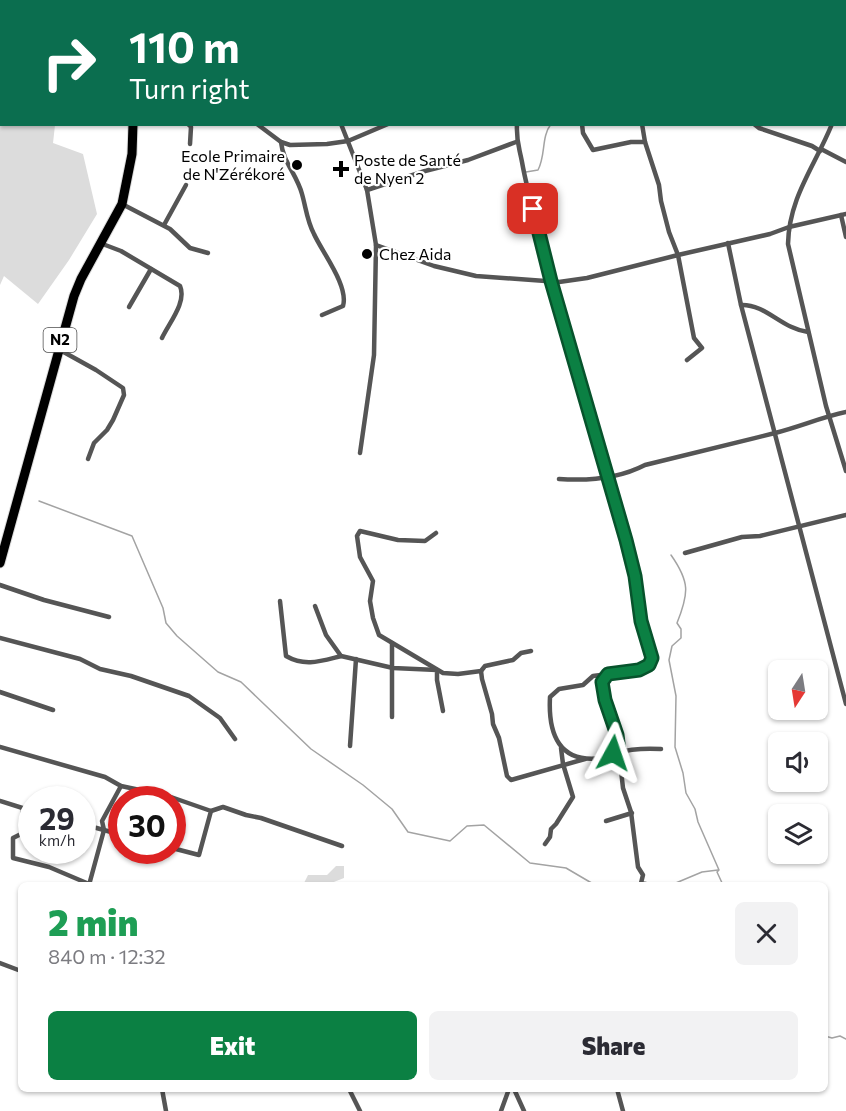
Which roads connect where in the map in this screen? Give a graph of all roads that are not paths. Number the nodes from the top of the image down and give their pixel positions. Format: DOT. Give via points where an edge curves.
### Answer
graph roads {
  1 [pos="133,126"];
  2 [pos="190,126"];
  3 [pos="260,126"];
  4 [pos="342,126"];
  5 [pos="383,126"];
  6 [pos="518,126"];
  7 [pos="582,126"];
  8 [pos="642,126"];
  9 [pos="759,126"];
  10 [pos="831,126"];
  11 [pos="348,141"];
  12 [pos="281,142"];
  13 [pos="516,142"];
  14 [pos="645,142"];
  15 [pos="190,144"];
  16 [pos="820,150"];
  17 [pos="846,162"];
  18 [pos="186,185"];
  19 [pos="367,190"];
  20 [pos="122,204"];
  21 [pos="844,214"];
  22 [pos="164,225"];
  23 [pos="789,227"];
  24 [pos="846,237"];
  25 [pos="100,243"];
  26 [pos="728,243"];
  27 [pos="376,245"];
  28 [pos="208,253"];
  29 [pos="678,255"];
  30 [pos="151,269"];
  31 [pos="551,281"];
  32 [pos="741,304"];
  33 [pos="129,307"];
  34 [pos="322,315"];
  35 [pos="808,332"];
  36 [pos="162,338"];
  37 [pos="58,349"];
  38 [pos="687,360"];
  39 [pos="846,412"];
  40 [pos="829,415"];
  41 [pos="774,433"];
  42 [pos="360,453"];
  43 [pos="87,459"];
  44 [pos="846,471"];
  45 [pos="609,477"];
  46 [pos="559,479"];
  47 [pos="846,515"];
  48 [pos="801,527"];
  49 [pos="436,533"];
  50 [pos="685,553"];
  51 [pos="0,563"];
  52 [pos="0,585"];
  53 [pos="280,601"];
  54 [pos="315,606"];
  55 [pos="109,617"];
  56 [pos="0,638"];
  57 [pos="392,643"];
  58 [pos="531,651"];
  59 [pos="341,656"];
  60 [pos="356,658"];
  61 [pos="393,668"];
  62 [pos="437,670"];
  63 [pos="481,671"];
  64 [pos="608,674"];
  65 [pos="0,692"];
  66 [pos="846,704"];
  67 [pos="53,710"];
  68 [pos="443,711"];
  69 [pos="392,717"];
  70 [pos="235,739"];
  71 [pos="350,746"];
  72 [pos="0,747"];
  73 [pos="561,748"];
  74 [pos="661,749"];
  75 [pos="619,752"];
  76 [pos="587,758"];
  77 [pos="563,764"];
  78 [pos="121,786"];
  79 [pos="0,801"];
  80 [pos="186,802"];
  81 [pos="18,807"];
  82 [pos="108,810"];
  83 [pos="211,811"];
  84 [pos="632,813"];
  85 [pos="606,821"];
  86 [pos="96,828"];
  87 [pos="104,830"];
  88 [pos="108,831"];
  89 [pos="18,836"];
  90 [pos="545,844"];
  91 [pos="342,846"];
  92 [pos="186,852"];
  93 [pos="18,859"];
  94 [pos="37,864"];
  95 [pos="84,882"];
  96 [pos="90,882"];
  97 [pos="642,882"];
  98 [pos="0,963"];
  99 [pos="18,970"];
  100 [pos="163,1092"];
  101 [pos="350,1092"];
  102 [pos="508,1092"];
  103 [pos="515,1092"];
  104 [pos="617,1092"];
  105 [pos="166,1111"];
  106 [pos="360,1111"];
  107 [pos="501,1111"];
  108 [pos="524,1111"];
  109 [pos="623,1111"];
  1 -- 20 [label="highway, N2"];
  2 -- 15 [label="street"];
  3 -- 12 [label="street"];
  4 -- 11 [label="street"];
  5 -- 11 [label="street"];
  6 -- 13 [label="street"];
  7 -- 14 [label="street" via="593,150"];
  8 -- 14 [label="street"];
  9 -- 16 [label="street"];
  10 -- 16 [label="street"];
  11 -- 12 [label="street" via="309,145"];
  11 -- 19 [label="street"];
  12 -- 34 [label="street" via="282,153 302,194 307,218 331,262 344,299 343,306"];
  13 -- 19 [label="street"];
  13 -- 31 [label="street"];
  14 -- 29 [label="street"];
  16 -- 17 [label="street"];
  16 -- 23 [label="street" via="796,199"];
  18 -- 22 [label="street"];
  19 -- 27 [label="street"];
  20 -- 22 [label="street"];
  20 -- 25 [label="highway, N2"];
  21 -- 23 [label="street"];
  21 -- 24 [label="street"];
  22 -- 28 [label="street" via="190,248"];
  23 -- 26 [label="street"];
  23 -- 35 [label="street" via="788,244"];
  25 -- 30 [label="street"];
  25 -- 37 [label="highway, N2" via="74,296"];
  26 -- 29 [label="street"];
  26 -- 32 [label="street"];
  27 -- 31 [label="street" via="467,274"];
  27 -- 42 [label="street" via="374,355"];
  29 -- 31 [label="street" via="587,278"];
  29 -- 38 [label="street" via="694,338 702,348"];
  30 -- 33 [label="street"];
  30 -- 36 [label="street" via="180,286 183,292"];
  31 -- 45 [label="street"];
  32 -- 35 [label="street" via="751,304 796,331"];
  32 -- 41 [label="street"];
  35 -- 40 [label="street"];
  37 -- 43 [label="street" via="123,388 124,395 113,420 94,443"];
  37 -- 51 [label="highway, N2"];
  39 -- 40 [label="street"];
  40 -- 41 [label="street"];
  40 -- 44 [label="street"];
  41 -- 45 [label="street"];
  41 -- 48 [label="street"];
  45 -- 46 [label="street"];
  45 -- 64 [label="street" via="652,658 649,665 639,670"];
  47 -- 48 [label="street"];
  48 -- 50 [label="street" via="742,537"];
  48 -- 66 [label="street"];
  49 -- 57 [label="street" via="424,541 398,540 360,531 357,536 360,557 373,581 373,618 379,635"];
  52 -- 55 [label="street"];
  53 -- 59 [label="street" via="286,656 309,663"];
  54 -- 59 [label="street" via="326,635"];
  56 -- 70 [label="street" via="80,659 100,669 189,696 220,718"];
  57 -- 61 [label="street"];
  57 -- 62 [label="street"];
  58 -- 63 [label="street" via="485,666"];
  59 -- 60 [label="street"];
  60 -- 61 [label="street"];
  60 -- 71 [label="street"];
  61 -- 62 [label="street"];
  61 -- 69 [label="street"];
  62 -- 63 [label="street" via="443,674"];
  62 -- 68 [label="street"];
  63 -- 77 [label="street" via="507,776 511,780"];
  64 -- 73 [label="street" via="593,676 583,685 559,689 550,697 552,725"];
  64 -- 75 [label="street" via="601,685"];
  65 -- 67 [label="street"];
  72 -- 78 [label="street" via="105,777"];
  73 -- 76 [label="street" via="572,756"];
  73 -- 77 [label="street"];
  74 -- 75 [label="street"];
  75 -- 76 [label="street" via="605,758"];
  75 -- 84 [label="street" via="623,788"];
  76 -- 77 [label="street"];
  77 -- 90 [label="street" via="573,797"];
  79 -- 81 [label="street"];
  80 -- 83 [label="street"];
  82 -- 87 [label="street" via="102,821"];
  83 -- 91 [label="street" via="223,807"];
  83 -- 92 [label="street" via="200,855"];
  84 -- 85 [label="street"];
  84 -- 97 [label="street"];
  86 -- 87 [label="street"];
  87 -- 88 [label="street"];
  87 -- 96 [label="street"];
  89 -- 93 [label="street" via="13,838 13,858"];
  94 -- 95 [label="street"];
  98 -- 99 [label="street"];
  100 -- 105 [label="street"];
  101 -- 106 [label="street"];
  102 -- 107 [label="street"];
  103 -- 108 [label="street"];
  104 -- 109 [label="street"];
}
